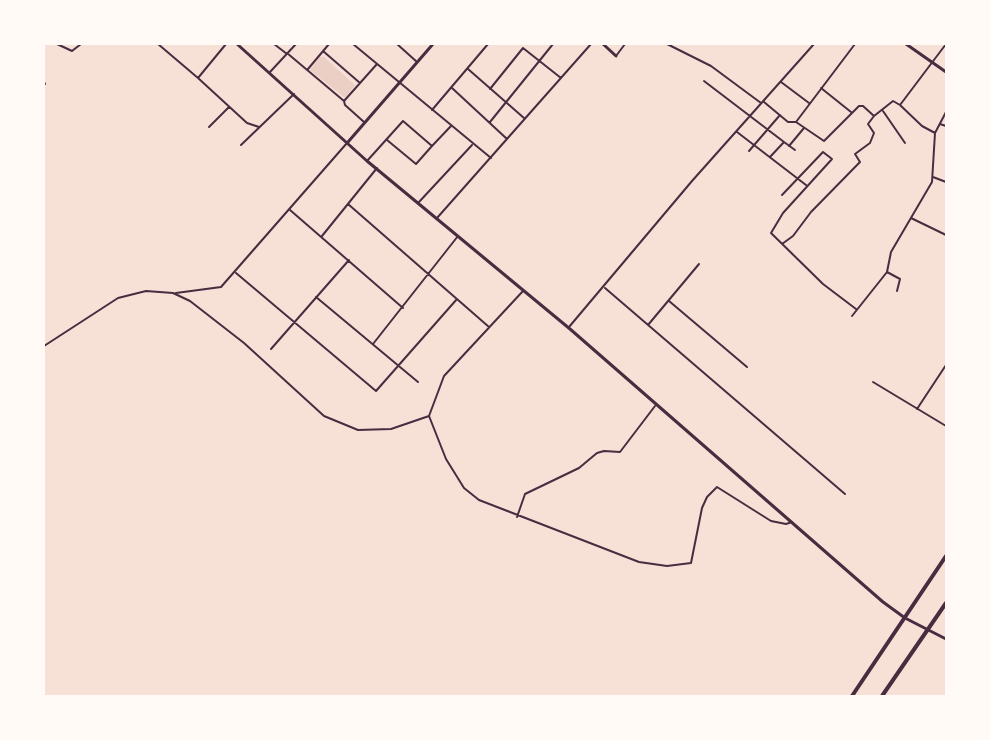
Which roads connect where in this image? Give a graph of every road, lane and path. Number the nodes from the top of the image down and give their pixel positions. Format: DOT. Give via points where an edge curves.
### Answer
graph roads {
  1 [pos="57,44"];
  2 [pos="81,44"];
  3 [pos="158,44"];
  4 [pos="226,44"];
  5 [pos="237,44"];
  6 [pos="274,44"];
  7 [pos="296,44"];
  8 [pos="329,44"];
  9 [pos="353,44"];
  10 [pos="397,44"];
  11 [pos="433,44"];
  12 [pos="488,44"];
  13 [pos="553,44"];
  14 [pos="591,44"];
  15 [pos="603,44"];
  16 [pos="625,44"];
  17 [pos="667,44"];
  18 [pos="814,44"];
  19 [pos="855,44"];
  20 [pos="907,44"];
  21 [pos="946,44"];
  22 [pos="323,51"];
  23 [pos="287,54"];
  24 [pos="616,56"];
  25 [pos="417,62"];
  26 [pos="539,62"];
  27 [pos="933,62"];
  28 [pos="377,64"];
  29 [pos="468,69"];
  30 [pos="307,70"];
  31 [pos="270,72"];
  32 [pos="946,72"];
  33 [pos="198,78"];
  34 [pos="561,78"];
  35 [pos="704,81"];
  36 [pos="398,82"];
  37 [pos="781,82"];
  38 [pos="360,83"];
  39 [pos="821,87"];
  40 [pos="452,88"];
  41 [pos="490,89"];
  42 [pos="294,94"];
  43 [pos="344,101"];
  44 [pos="763,102"];
  45 [pos="505,103"];
  46 [pos="809,103"];
  47 [pos="900,105"];
  48 [pos="229,107"];
  49 [pos="432,110"];
  50 [pos="883,111"];
  51 [pos="851,112"];
  52 [pos="946,112"];
  53 [pos="751,115"];
  54 [pos="780,115"];
  55 [pos="874,116"];
  56 [pos="524,118"];
  57 [pos="364,122"];
  58 [pos="490,122"];
  59 [pos="796,122"];
  60 [pos="940,124"];
  61 [pos="451,126"];
  62 [pos="946,126"];
  63 [pos="209,127"];
  64 [pos="259,128"];
  65 [pos="804,128"];
  66 [pos="769,129"];
  67 [pos="737,132"];
  68 [pos="935,133"];
  69 [pos="507,139"];
  70 [pos="387,140"];
  71 [pos="348,142"];
  72 [pos="784,142"];
  73 [pos="904,143"];
  74 [pos="473,144"];
  75 [pos="241,145"];
  76 [pos="432,146"];
  77 [pos="754,146"];
  78 [pos="789,146"];
  79 [pos="795,150"];
  80 [pos="749,151"];
  81 [pos="770,157"];
  82 [pos="491,158"];
  83 [pos="368,160"];
  84 [pos="377,168"];
  85 [pos="933,177"];
  86 [pos="798,178"];
  87 [pos="946,182"];
  88 [pos="806,185"];
  89 [pos="782,195"];
  90 [pos="419,202"];
  91 [pos="348,204"];
  92 [pos="290,210"];
  93 [pos="437,218"];
  94 [pos="911,218"];
  95 [pos="946,235"];
  96 [pos="322,236"];
  97 [pos="458,236"];
  98 [pos="782,244"];
  99 [pos="349,260"];
  100 [pos="699,264"];
  101 [pos="887,272"];
  102 [pos="236,273"];
  103 [pos="430,275"];
  104 [pos="605,288"];
  105 [pos="524,291"];
  106 [pos="897,291"];
  107 [pos="173,293"];
  108 [pos="316,297"];
  109 [pos="457,299"];
  110 [pos="669,301"];
  111 [pos="403,308"];
  112 [pos="856,309"];
  113 [pos="852,316"];
  114 [pos="294,322"];
  115 [pos="648,325"];
  116 [pos="489,327"];
  117 [pos="569,327"];
  118 [pos="373,344"];
  119 [pos="44,346"];
  120 [pos="271,349"];
  121 [pos="398,365"];
  122 [pos="946,365"];
  123 [pos="747,367"];
  124 [pos="418,382"];
  125 [pos="873,382"];
  126 [pos="655,406"];
  127 [pos="917,409"];
  128 [pos="429,416"];
  129 [pos="946,426"];
  130 [pos="845,494"];
  131 [pos="517,517"];
  132 [pos="792,522"];
  133 [pos="946,556"];
  134 [pos="946,603"];
  135 [pos="905,618"];
  136 [pos="927,630"];
  137 [pos="946,639"];
  138 [pos="852,696"];
  139 [pos="882,696"];
  1 -- 2 [label="street" via="72,51"];
  3 -- 33 [label="street"];
  4 -- 33 [label="street"];
  5 -- 31 [label="street"];
  6 -- 23 [label="street"];
  7 -- 23 [label="street"];
  8 -- 22 [label="street"];
  9 -- 28 [label="street"];
  10 -- 25 [label="street"];
  11 -- 25 [label="street"];
  12 -- 29 [label="street"];
  13 -- 26 [label="street"];
  14 -- 34 [label="street"];
  15 -- 24 [label="street"];
  16 -- 24 [label="street"];
  17 -- 44 [label="street" via="711,66"];
  18 -- 37 [label="street"];
  19 -- 39 [label="street"];
  20 -- 27 [label="street"];
  21 -- 27 [label="street"];
  22 -- 30 [label="street"];
  22 -- 38 [label="street"];
  23 -- 30 [label="street"];
  23 -- 31 [label="street"];
  25 -- 36 [label="street"];
  26 -- 34 [label="street"];
  26 -- 41 [label="street" via="523,48"];
  26 -- 45 [label="street"];
  27 -- 32 [label="street"];
  27 -- 47 [label="street"];
  28 -- 36 [label="street"];
  28 -- 38 [label="street"];
  29 -- 40 [label="street"];
  29 -- 41 [label="street"];
  30 -- 43 [label="street"];
  31 -- 42 [label="street"];
  33 -- 48 [label="street"];
  34 -- 56 [label="street"];
  35 -- 53 [label="street"];
  36 -- 49 [label="street"];
  36 -- 57 [label="street"];
  37 -- 44 [label="street"];
  37 -- 46 [label="street"];
  38 -- 43 [label="street"];
  39 -- 46 [label="street"];
  39 -- 51 [label="street"];
  40 -- 49 [label="street"];
  40 -- 58 [label="street"];
  41 -- 45 [label="street"];
  42 -- 64 [label="street"];
  42 -- 71 [label="street"];
  43 -- 57 [label="street"];
  44 -- 53 [label="street"];
  44 -- 54 [label="street"];
  45 -- 56 [label="street"];
  45 -- 58 [label="street"];
  46 -- 59 [label="street"];
  47 -- 50 [label="street" via="893,101"];
  47 -- 68 [label="street"];
  48 -- 63 [label="street"];
  48 -- 64 [label="street"];
  49 -- 61 [label="street"];
  50 -- 55 [label="street"];
  50 -- 73 [label="street"];
  51 -- 55 [label="street" via="863,106"];
  51 -- 65 [label="street" via="824,141"];
  52 -- 60 [label="street"];
  53 -- 66 [label="street"];
  53 -- 67 [label="street"];
  54 -- 59 [label="street" via="788,122"];
  54 -- 66 [label="street"];
  55 -- 98 [label="street" via="868,124 874,133 870,142 855,154 861,162"];
  56 -- 69 [label="street"];
  57 -- 71 [label="street"];
  58 -- 69 [label="street"];
  59 -- 65 [label="street"];
  60 -- 62 [label="street"];
  60 -- 68 [label="street"];
  61 -- 74 [label="street"];
  61 -- 76 [label="street"];
  64 -- 75 [label="street"];
  65 -- 78 [label="street"];
  66 -- 72 [label="street"];
  66 -- 77 [label="street"];
  67 -- 77 [label="street"];
  67 -- 117 [label="street"];
  68 -- 85 [label="street"];
  69 -- 82 [label="street"];
  70 -- 76 [label="street" via="416,164"];
  70 -- 76 [label="street" via="403,121"];
  70 -- 83 [label="street"];
  71 -- 83 [label="street"];
  71 -- 92 [label="street"];
  72 -- 78 [label="street"];
  72 -- 81 [label="street"];
  74 -- 82 [label="street"];
  74 -- 90 [label="street"];
  77 -- 80 [label="street"];
  77 -- 81 [label="street"];
  78 -- 79 [label="street"];
  81 -- 86 [label="street"];
  82 -- 93 [label="street"];
  83 -- 84 [label="street"];
  84 -- 90 [label="street"];
  84 -- 91 [label="street"];
  85 -- 87 [label="street"];
  85 -- 94 [label="street"];
  86 -- 88 [label="street"];
  86 -- 88 [label="street" via="823,152 832,159"];
  86 -- 89 [label="street"];
  88 -- 98 [label="street" via="771,233"];
  90 -- 93 [label="street"];
  91 -- 96 [label="street"];
  91 -- 103 [label="street"];
  92 -- 99 [label="street"];
  92 -- 102 [label="street"];
  93 -- 97 [label="street"];
  94 -- 95 [label="street"];
  94 -- 101 [label="street" via="894,244"];
  97 -- 103 [label="street"];
  97 -- 105 [label="street"];
  98 -- 112 [label="street"];
  99 -- 108 [label="street"];
  99 -- 111 [label="street"];
  100 -- 110 [label="street"];
  101 -- 106 [label="street" via="900,279"];
  101 -- 112 [label="street"];
  102 -- 107 [label="street" via="221,287"];
  102 -- 114 [label="street"];
  103 -- 109 [label="street"];
  103 -- 111 [label="street"];
  104 -- 115 [label="street"];
  105 -- 116 [label="street"];
  105 -- 117 [label="street"];
  107 -- 119 [label="street" via="146,291 118,298"];
  107 -- 128 [label="street" via="199,307 261,358 316,411 338,423 358,430 381,430"];
  108 -- 114 [label="street"];
  108 -- 118 [label="street"];
  109 -- 116 [label="street"];
  109 -- 121 [label="street"];
  110 -- 115 [label="street"];
  110 -- 123 [label="street"];
  111 -- 118 [label="street"];
  112 -- 113 [label="street"];
  114 -- 120 [label="street"];
  114 -- 121 [label="street" via="376,391"];
  115 -- 130 [label="street"];
  116 -- 128 [label="street" via="444,376"];
  117 -- 126 [label="street"];
  118 -- 121 [label="street"];
  121 -- 124 [label="street"];
  122 -- 127 [label="street"];
  125 -- 127 [label="street"];
  126 -- 131 [label="street" via="620,452 597,453 579,468 525,494"];
  126 -- 132 [label="street"];
  127 -- 129 [label="street"];
  128 -- 131 [label="street" via="446,459 464,488 479,500"];
  131 -- 132 [label="street" via="639,562 667,566 691,563 702,508 717,488 771,521"];
  132 -- 135 [label="street"];
  133 -- 135 [label="main road"];
  134 -- 136 [label="main road"];
  135 -- 136 [label="street"];
  135 -- 138 [label="main road"];
  136 -- 137 [label="street"];
  136 -- 139 [label="main road"];
}
